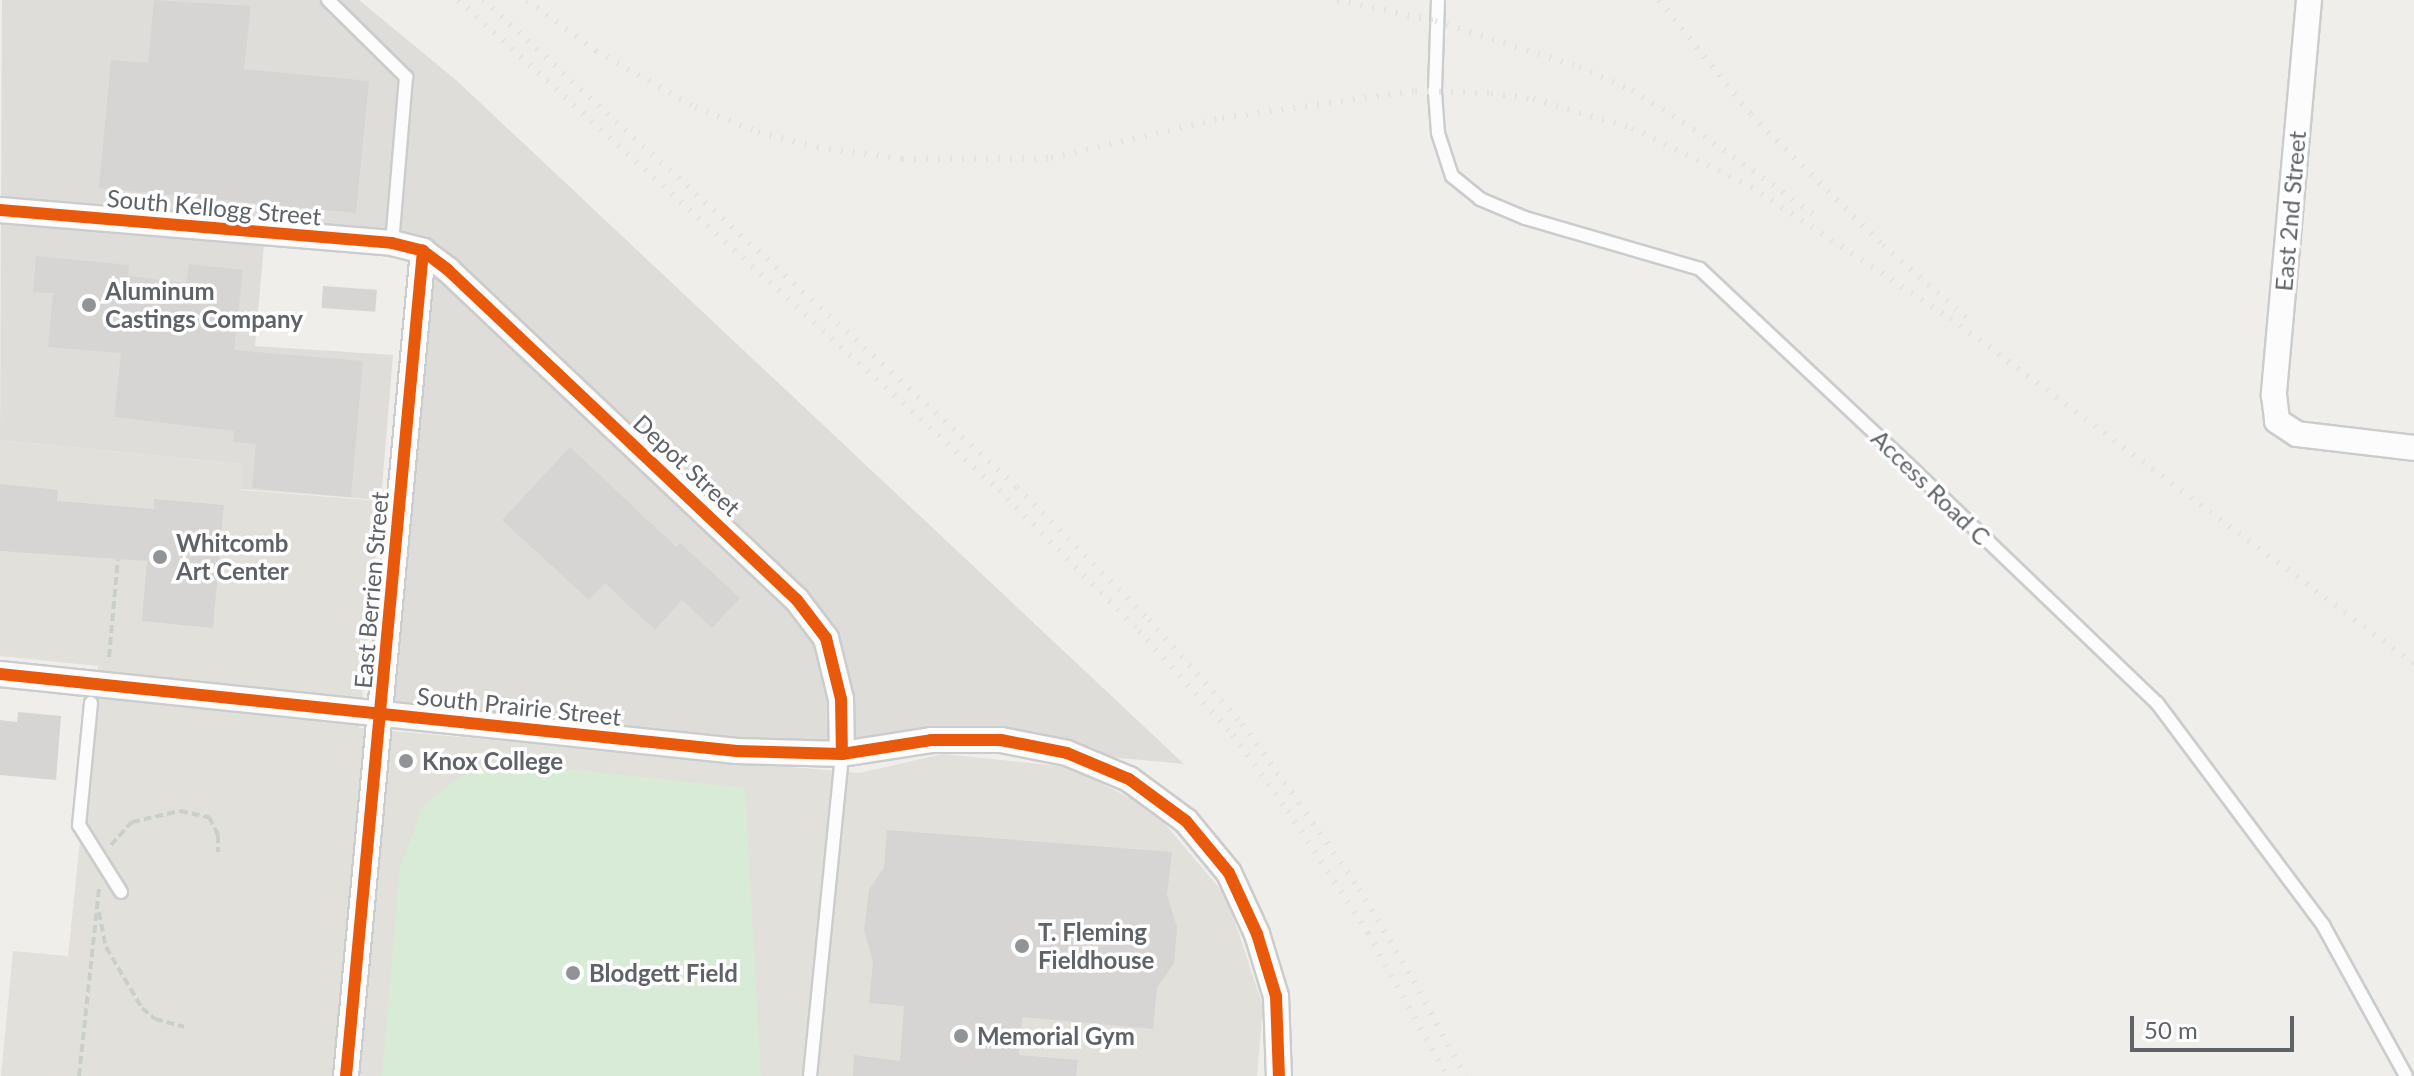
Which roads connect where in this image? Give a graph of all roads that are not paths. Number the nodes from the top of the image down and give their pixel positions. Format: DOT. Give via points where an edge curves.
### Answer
graph roads {
  1 [pos="328,0"];
  2 [pos="1438,0"];
  3 [pos="2309,0"];
  4 [pos="0,210"];
  5 [pos="392,243"];
  6 [pos="423,251"];
  7 [pos="2414,448"];
  8 [pos="0,674"];
  9 [pos="91,703"];
  10 [pos="382,713"];
  11 [pos="842,754"];
  12 [pos="121,892"];
  13 [pos="346,1076"];
  14 [pos="810,1076"];
  15 [pos="1279,1076"];
  16 [pos="2406,1076"];
  1 -- 5 [label="lane" via="406,77"];
  2 -- 16 [label="lane, Access Road C" via="1438,133 1452,176 1480,199 1525,218 1700,269 1918,474 2157,703 2323,925"];
  3 -- 7 [label="street, East 2nd Street" via="2274,395 2277,421 2297,434"];
  4 -- 5 [label="street, South Kellogg Street"];
  5 -- 6 [label="street, South Kellogg Street"];
  6 -- 10 [label="street, East Berrien Street"];
  6 -- 11 [label="street, Depot Street" via="797,600 826,638 841,699"];
  8 -- 10 [label="street, South Prairie Street"];
  9 -- 12 [label="lane" via="79,825"];
  10 -- 11 [label="street, South Prairie Street" via="737,751"];
  10 -- 13 [label="street, East Berrien Street"];
  11 -- 14 [label="lane, Depot Street"];
  11 -- 15 [label="street, South Prairie Street" via="931,740 1001,740 1067,753 1129,779 1186,821 1229,873 1257,934 1276,996"];
}
